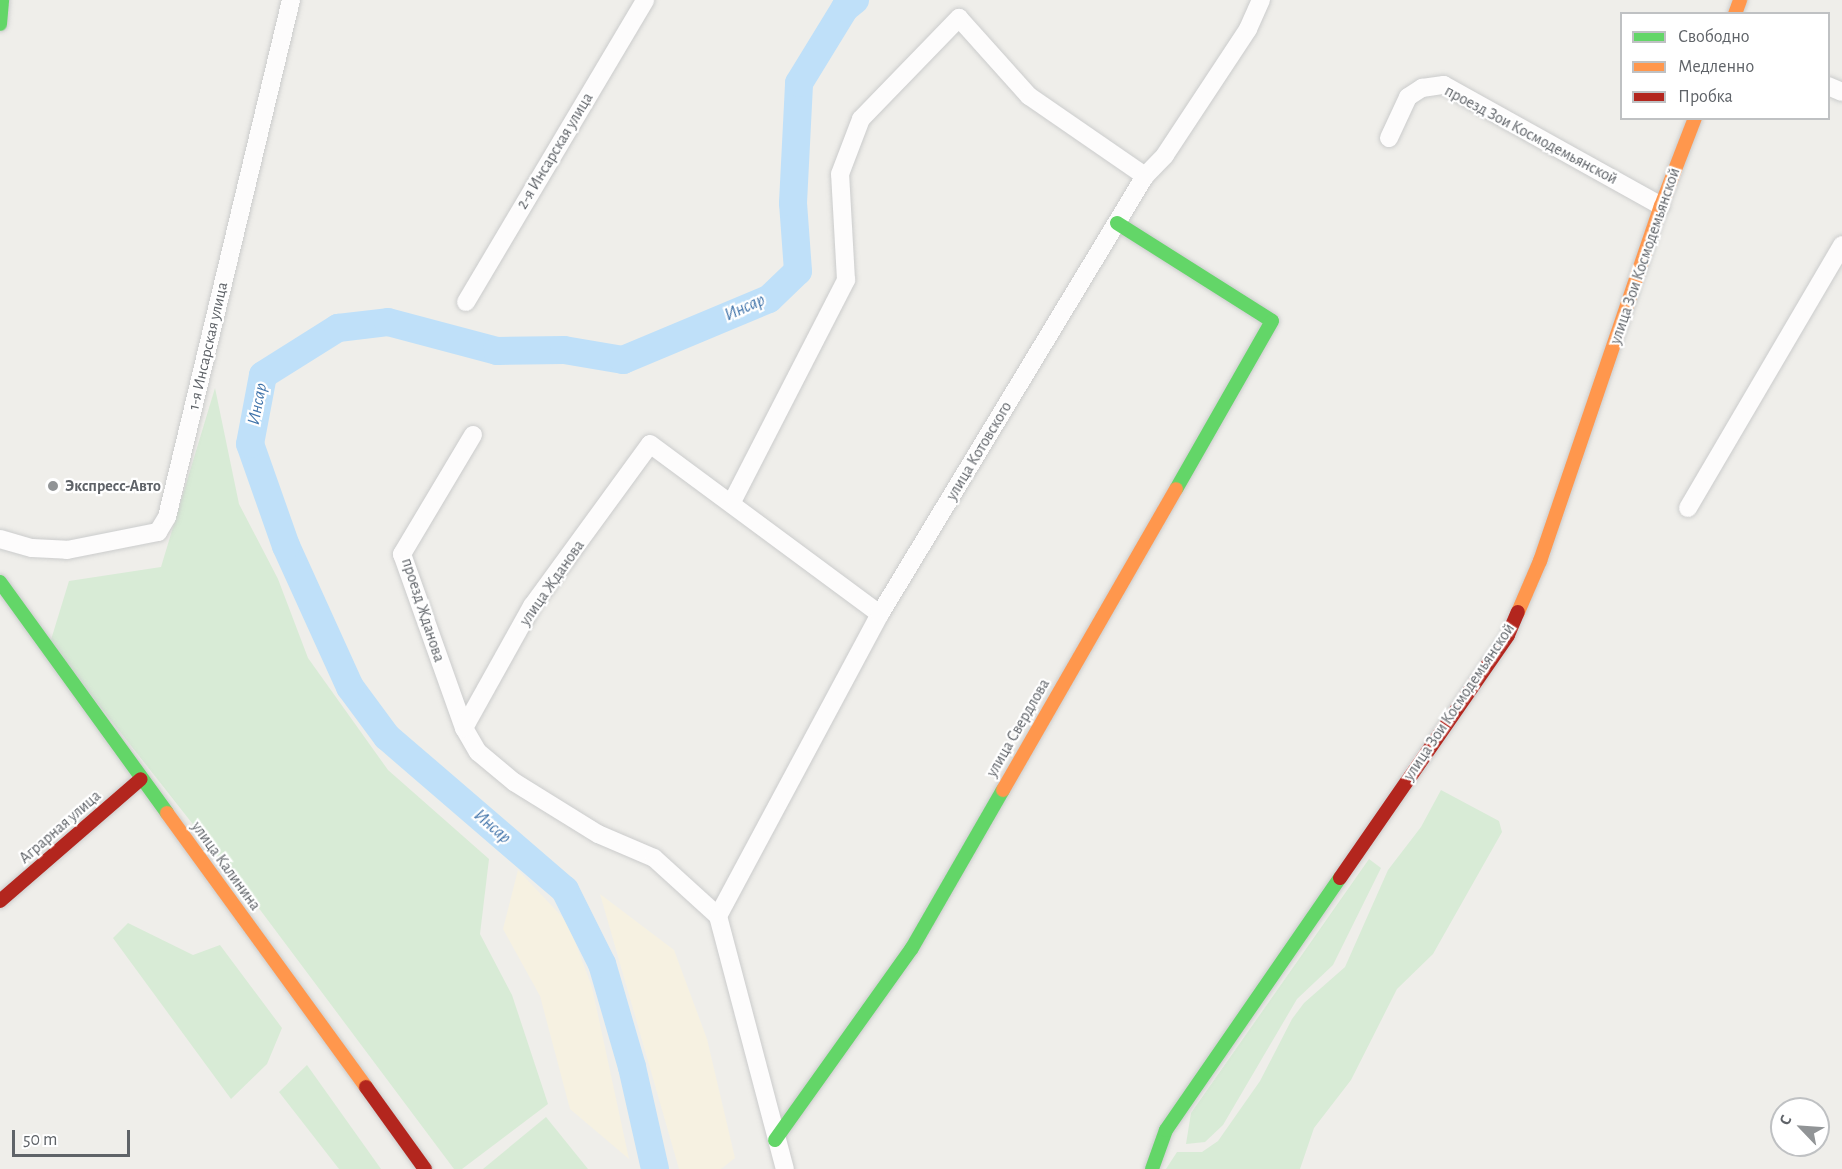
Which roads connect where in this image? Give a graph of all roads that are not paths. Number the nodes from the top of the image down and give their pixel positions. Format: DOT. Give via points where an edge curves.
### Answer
graph roads {
  1 [pos="2,0"];
  2 [pos="291,0"];
  3 [pos="645,0"];
  4 [pos="1261,0"];
  5 [pos="0,24"];
  6 [pos="1694,120"];
  7 [pos="1389,138"];
  8 [pos="1145,176"];
  9 [pos="1661,206"];
  10 [pos="1117,223"];
  11 [pos="1842,245"];
  12 [pos="466,302"];
  13 [pos="473,435"];
  14 [pos="732,502"];
  15 [pos="1688,508"];
  16 [pos="0,539"];
  17 [pos="0,582"];
  18 [pos="880,615"];
  19 [pos="464,728"];
  20 [pos="141,779"];
  21 [pos="0,901"];
  22 [pos="718,916"];
  23 [pos="775,1140"];
  24 [pos="425,1169"];
  25 [pos="785,1169"];
  26 [pos="1152,1169"];
  1 -- 5 [label="street"];
  2 -- 16 [label="street, 1-я Инсарская улица" via="167,517 158,532 67,550 32,548"];
  3 -- 12 [label="street, 2-я Инсарская улица"];
  4 -- 8 [label="street, улица Котовского" via="1248,28 1165,155"];
  6 -- 9 [label="street, улица Зои Космодемьянской"];
  7 -- 9 [label="street, проезд Зои Космодемьянской" via="1408,97 1422,88 1444,86"];
  8 -- 10 [label="street, улица Котовского"];
  8 -- 14 [label="street" via="1029,96 959,18 861,119 840,174 846,280"];
  9 -- 26 [label="street, улица Зои Космодемьянской" via="1540,561 1508,635 1166,1130"];
  10 -- 18 [label="street, улица Котовского"];
  10 -- 23 [label="street, улица Свердлова" via="1272,321 912,948"];
  11 -- 15 [label="street"];
  13 -- 19 [label="street, проезд Жданова" via="402,554"];
  14 -- 18 [label="street"];
  14 -- 19 [label="street, улица Жданова" via="650,444 532,606"];
  17 -- 20 [label="street, улица Калинина"];
  18 -- 22 [label="street, улица Котовского"];
  19 -- 22 [label="street" via="478,752 514,782 598,834 654,858"];
  20 -- 21 [label="street, Аграрная улица"];
  20 -- 24 [label="street, улица Калинина"];
  22 -- 23 [label="street"];
  23 -- 25 [label="street"];
}
